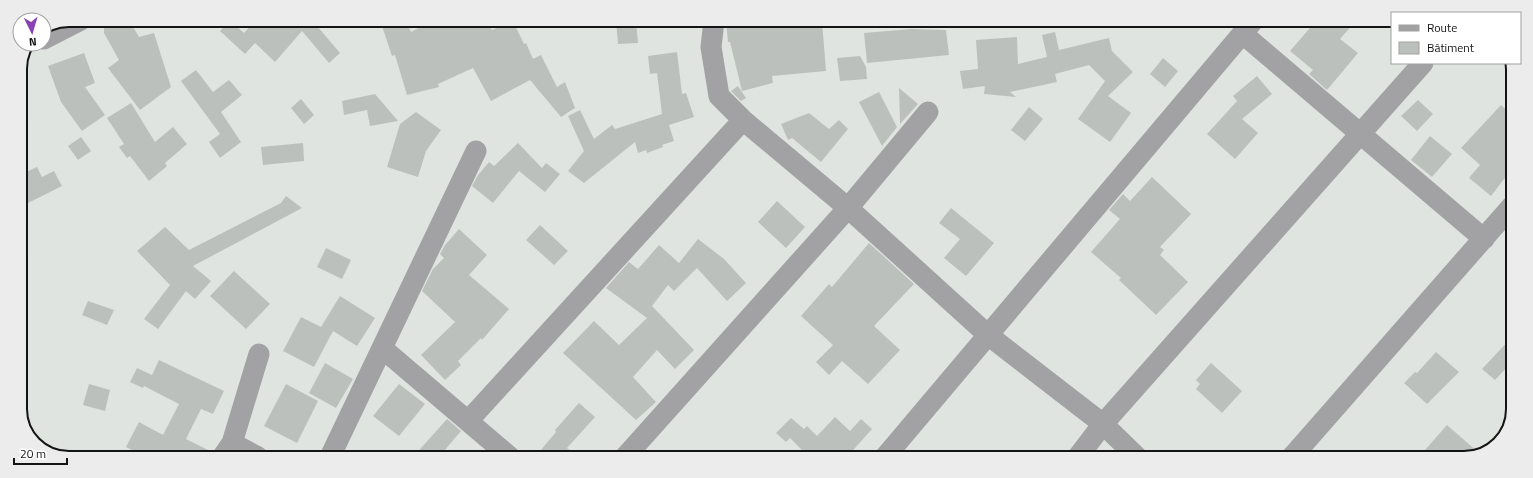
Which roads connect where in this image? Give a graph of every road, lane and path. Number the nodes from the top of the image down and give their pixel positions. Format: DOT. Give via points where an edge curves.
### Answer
graph roads {
  1 [pos="67,27"];
  2 [pos="713,27"];
  3 [pos="1248,28"];
  4 [pos="52,35"];
  5 [pos="1422,64"];
  6 [pos="928,112"];
  7 [pos="743,120"];
  8 [pos="1360,135"];
  9 [pos="476,151"];
  10 [pos="848,208"];
  11 [pos="1506,213"];
  12 [pos="1484,239"];
  13 [pos="988,335"];
  14 [pos="382,348"];
  15 [pos="259,354"];
  16 [pos="468,421"];
  17 [pos="1103,424"];
  18 [pos="228,450"];
  19 [pos="333,451"];
  20 [pos="503,451"];
  21 [pos="630,451"];
  22 [pos="890,451"];
  23 [pos="1083,451"];
  24 [pos="1131,451"];
  25 [pos="1297,451"];
  1 -- 4 [label="street"];
  2 -- 7 [label="street" via="711,47 719,96"];
  3 -- 8 [label="street"];
  3 -- 13 [label="street"];
  5 -- 8 [label="street"];
  6 -- 10 [label="street"];
  7 -- 10 [label="street"];
  7 -- 16 [label="street"];
  8 -- 12 [label="street"];
  8 -- 17 [label="street"];
  9 -- 14 [label="street"];
  10 -- 13 [label="street"];
  10 -- 21 [label="street"];
  11 -- 12 [label="street"];
  12 -- 25 [label="street"];
  13 -- 17 [label="street"];
  13 -- 22 [label="street"];
  14 -- 16 [label="street"];
  14 -- 19 [label="street"];
  15 -- 18 [label="street"];
  16 -- 20 [label="street"];
  17 -- 23 [label="street"];
  17 -- 24 [label="street"];
}
